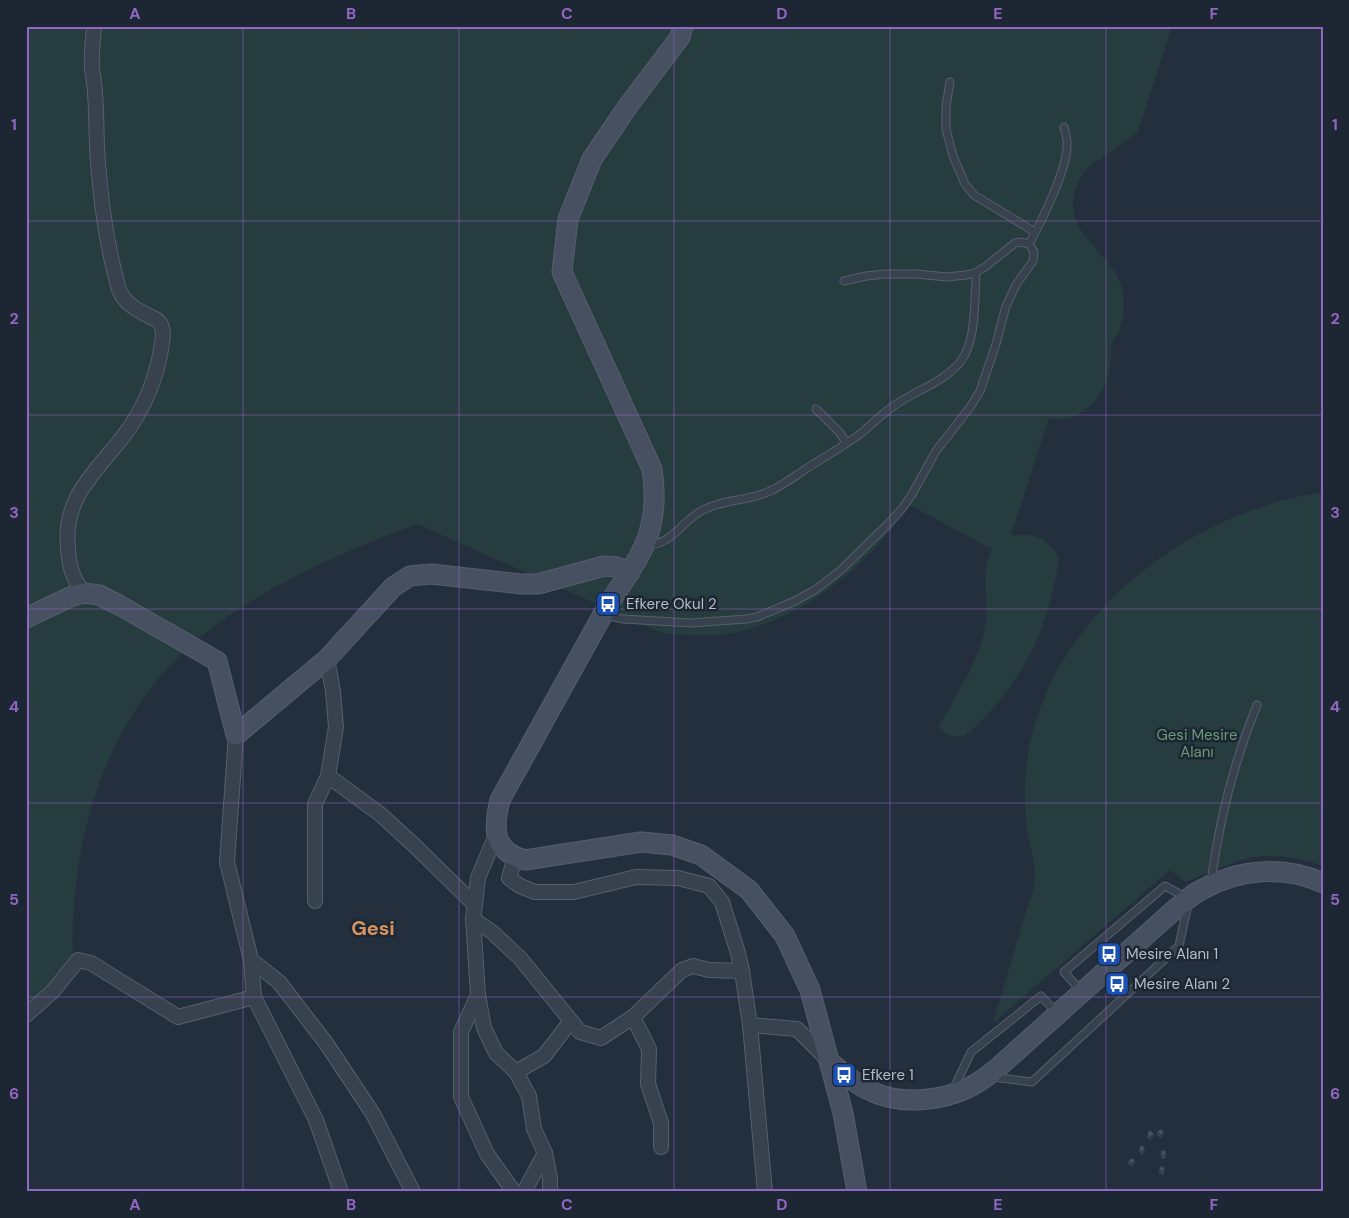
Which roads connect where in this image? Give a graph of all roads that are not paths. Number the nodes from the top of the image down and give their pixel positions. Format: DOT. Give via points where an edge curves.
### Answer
graph roads {
  1 [pos="94,26"];
  2 [pos="683,26"];
  3 [pos="950,82"];
  4 [pos="1064,126"];
  5 [pos="1035,232"];
  6 [pos="1029,244"];
  7 [pos="975,272"];
  8 [pos="844,280"];
  9 [pos="816,408"];
  10 [pos="846,444"];
  11 [pos="645,545"];
  12 [pos="630,572"];
  13 [pos="84,593"];
  14 [pos="602,615"];
  15 [pos="26,618"];
  16 [pos="327,659"];
  17 [pos="1257,705"];
  18 [pos="236,736"];
  19 [pos="328,776"];
  20 [pos="496,835"];
  21 [pos="515,857"];
  22 [pos="1323,883"];
  23 [pos="1211,885"];
  24 [pos="1189,899"];
  25 [pos="315,901"];
  26 [pos="474,912"];
  27 [pos="251,960"];
  28 [pos="742,971"];
  29 [pos="1082,993"];
  30 [pos="478,995"];
  31 [pos="254,997"];
  32 [pos="1058,1014"];
  33 [pos="26,1015"];
  34 [pos="632,1017"];
  35 [pos="571,1021"];
  36 [pos="750,1025"];
  37 [pos="829,1061"];
  38 [pos="516,1072"];
  39 [pos="987,1076"];
  40 [pos="952,1094"];
  41 [pos="661,1147"];
  42 [pos="544,1153"];
  43 [pos="341,1192"];
  44 [pos="413,1192"];
  45 [pos="514,1192"];
  46 [pos="524,1192"];
  47 [pos="550,1192"];
  48 [pos="765,1192"];
  49 [pos="856,1192"];
  1 -- 13 [label="street" via="92,66 98,164 118,288 128,304 158,320 163,341 158,369 140,410 71,507 68,554 75,581"];
  2 -- 11 [label="street" via="680,37 592,160 568,219 562,272 652,469 654,517"];
  3 -- 5 [label="lane" via="946,129 965,184 974,195"];
  4 -- 5 [label="lane" via="1068,143 1064,159"];
  5 -- 6 [label="lane"];
  6 -- 7 [label="lane" via="1015,243"];
  6 -- 14 [label="lane" via="1034,252 1033,260 1008,301 980,391 936,451 901,510 841,570 795,601 757,617 691,623"];
  7 -- 8 [label="lane" via="947,277 885,274"];
  7 -- 10 [label="lane" via="972,336 962,359 944,377 894,405"];
  9 -- 10 [label="lane"];
  10 -- 11 [label="lane" via="773,490 752,498 713,505 688,519 667,541"];
  11 -- 12 [label="street"];
  12 -- 14 [label="street"];
  12 -- 16 [label="street" via="604,566 538,584 431,574 410,576 393,587"];
  13 -- 15 [label="street"];
  13 -- 18 [label="street" via="99,595 120,605 217,661"];
  14 -- 20 [label="street" via="500,800 495,817"];
  16 -- 18 [label="street"];
  16 -- 19 [label="street" via="336,727"];
  17 -- 23 [label="lane" via="1230,788"];
  18 -- 27 [label="street" via="227,862"];
  19 -- 25 [label="street" via="315,804"];
  19 -- 26 [label="street" via="380,814 415,846"];
  20 -- 21 [label="street" via="506,852"];
  20 -- 26 [label="street" via="478,878"];
  21 -- 28 [label="street" via="509,878 536,892 574,892 636,877 678,878 709,886 722,902"];
  21 -- 37 [label="street" via="535,859 641,842 672,845 702,855 749,890 785,936 810,990"];
  22 -- 23 [label="street" via="1269,870 1230,876"];
  23 -- 24 [label="street"];
  24 -- 29 [label="street"];
  24 -- 29 [label="lane" via="1165,886 1064,972"];
  24 -- 39 [label="lane" via="1179,946 1032,1082"];
  26 -- 30 [label="street"];
  26 -- 35 [label="street" via="520,958"];
  27 -- 31 [label="street"];
  27 -- 44 [label="street" via="279,982 326,1043 374,1114"];
  28 -- 34 [label="street" via="715,971 693,966 682,970"];
  28 -- 36 [label="street"];
  29 -- 32 [label="street"];
  30 -- 38 [label="street" via="484,1028 496,1053"];
  30 -- 45 [label="street" via="461,1032 461,1097 486,1154"];
  31 -- 33 [label="street" via="178,1017 91,963 78,960"];
  31 -- 43 [label="street" via="316,1120"];
  32 -- 39 [label="street"];
  32 -- 40 [label="lane" via="1041,996 971,1052"];
  34 -- 35 [label="street" via="601,1038 580,1032"];
  34 -- 41 [label="street" via="649,1049 648,1084 661,1123"];
  35 -- 38 [label="street" via="544,1056"];
  36 -- 37 [label="street" via="797,1029"];
  36 -- 48 [label="street"];
  37 -- 40 [label="street" via="844,1075 874,1093 909,1100"];
  37 -- 49 [label="street" via="843,1113"];
  38 -- 42 [label="street" via="529,1096 534,1128"];
  39 -- 40 [label="street"];
  42 -- 46 [label="street"];
  42 -- 47 [label="street"];
}
